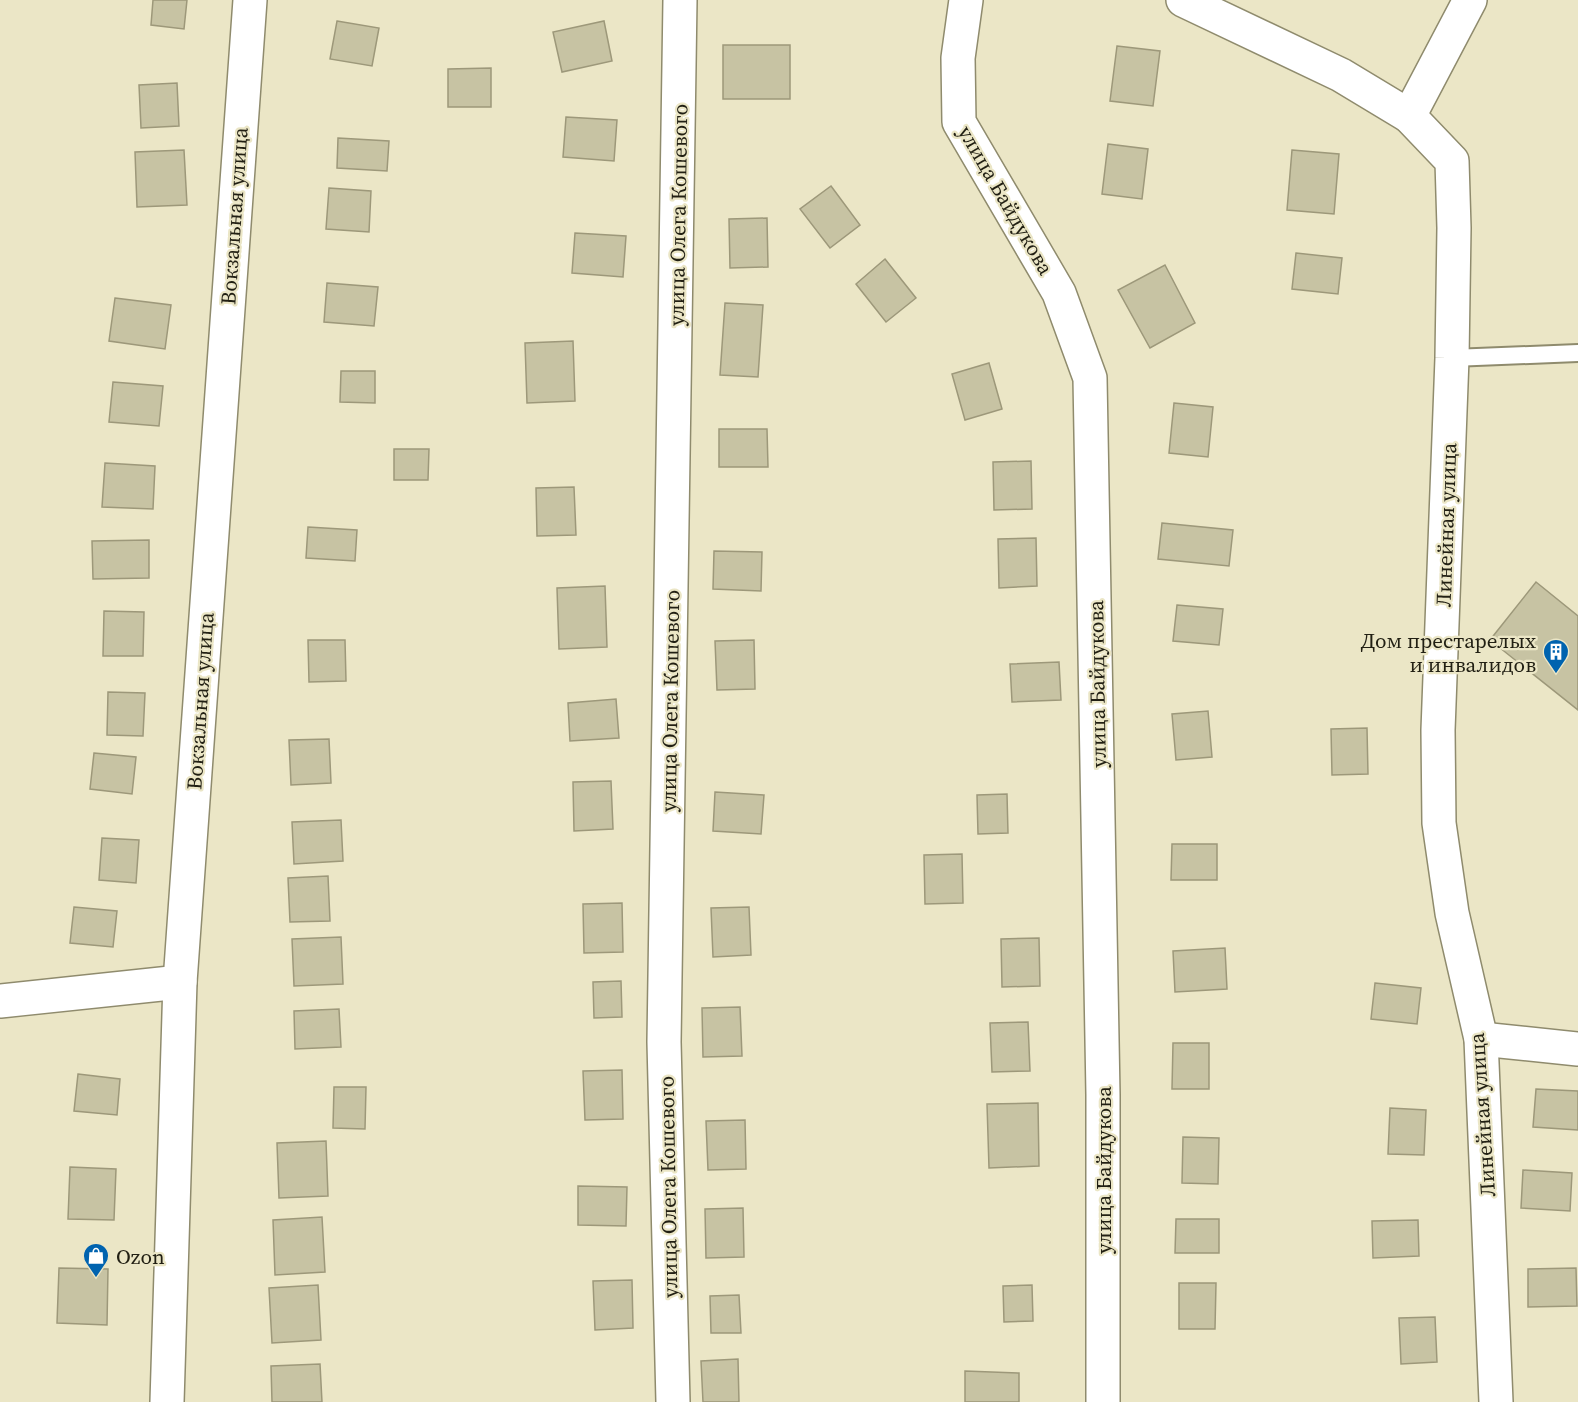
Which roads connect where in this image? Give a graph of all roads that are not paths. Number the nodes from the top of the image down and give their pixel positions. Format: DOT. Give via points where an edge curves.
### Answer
graph roads {
  1 [pos="250,0"];
  2 [pos="680,0"];
  3 [pos="966,0"];
  4 [pos="1183,0"];
  5 [pos="1470,0"];
  6 [pos="1408,116"];
  7 [pos="1578,353"];
  8 [pos="1452,357"];
  9 [pos="180,982"];
  10 [pos="0,1001"];
  11 [pos="1480,1040"];
  12 [pos="1578,1049"];
  13 [pos="167,1402"];
  14 [pos="673,1402"];
  15 [pos="1103,1402"];
  16 [pos="1496,1402"];
  1 -- 9 [label="street, Вокзальная улица"];
  2 -- 14 [label="street, улица Олега Кошевого" via="664,1042"];
  3 -- 15 [label="street, улица Байдукова" via="957,58 959,122 1059,293 1090,378 1103,1107"];
  4 -- 6 [label="street, Линейная улица" via="1341,75"];
  5 -- 6 [label="street"];
  6 -- 8 [label="street, Линейная улица" via="1452,161"];
  7 -- 8 [label="lane"];
  8 -- 11 [label="street, Линейная улица" via="1438,730 1439,823 1452,913"];
  9 -- 10 [label="street"];
  9 -- 13 [label="street, Вокзальная улица"];
  11 -- 12 [label="street"];
  11 -- 16 [label="street, Линейная улица"];
}
